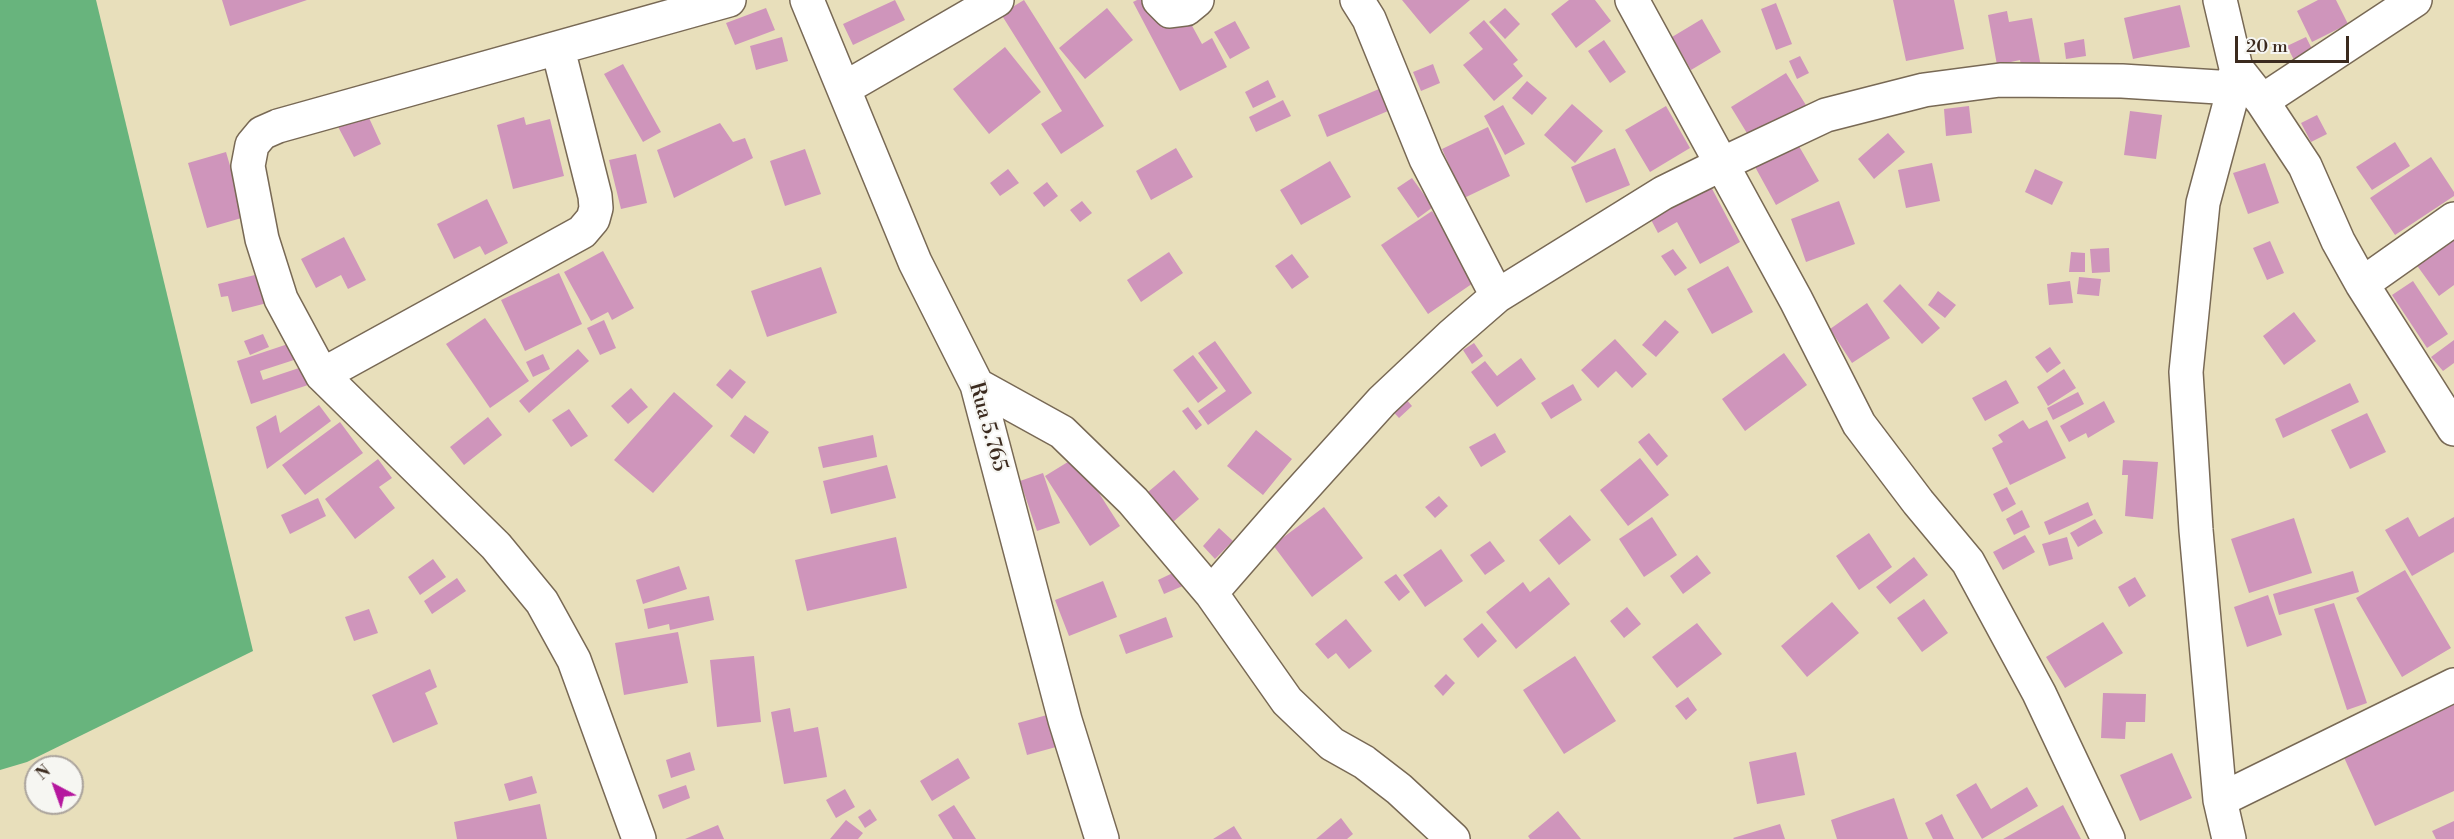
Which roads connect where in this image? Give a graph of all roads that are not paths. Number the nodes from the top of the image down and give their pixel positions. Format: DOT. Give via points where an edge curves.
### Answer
graph roads {
  1 [pos="729,0"];
  2 [pos="807,0"];
  3 [pos="997,0"];
  4 [pos="1159,0"];
  5 [pos="1197,0"];
  6 [pos="1357,0"];
  7 [pos="1632,0"];
  8 [pos="2220,0"];
  9 [pos="2415,0"];
  10 [pos="558,49"];
  11 [pos="2244,85"];
  12 [pos="845,88"];
  13 [pos="1722,164"];
  14 [pos="2454,219"];
  15 [pos="2362,284"];
  16 [pos="1497,296"];
  17 [pos="322,375"];
  18 [pos="977,385"];
  19 [pos="2454,429"];
  20 [pos="1211,593"];
  21 [pos="2454,685"];
  22 [pos="2220,800"];
  23 [pos="639,839"];
  24 [pos="1102,839"];
  25 [pos="1453,839"];
  26 [pos="2108,839"];
  27 [pos="2229,839"];
  1 -- 10 [label="street"];
  2 -- 12 [label="street, Rua 5.765"];
  3 -- 12 [label="street"];
  4 -- 5 [label="street" via="1170,11 1186,9"];
  6 -- 16 [label="street" via="1369,18 1426,159"];
  7 -- 13 [label="street"];
  8 -- 11 [label="street"];
  9 -- 11 [label="street"];
  10 -- 17 [label="street" via="595,196 593,219 582,232"];
  10 -- 17 [label="street" via="278,126 262,133 252,145 248,166 261,239 281,299"];
  11 -- 13 [label="street" via="2000,80 1924,90 1826,115"];
  11 -- 15 [label="street" via="2305,166"];
  11 -- 22 [label="street" via="2203,203 2186,372"];
  12 -- 18 [label="street, Rua 5.765" via="915,262"];
  13 -- 16 [label="street" via="1664,193"];
  13 -- 26 [label="street" via="1859,424 1968,562 2039,693"];
  14 -- 15 [label="street"];
  15 -- 19 [label="street"];
  16 -- 20 [label="street" via="1382,401"];
  17 -- 23 [label="street" via="496,546 542,602 574,660"];
  18 -- 20 [label="street" via="1062,432 1133,501"];
  18 -- 24 [label="street, Rua 5.765" via="1065,720"];
  20 -- 25 [label="street" via="1287,701 1332,744 1399,789"];
  21 -- 22 [label="street"];
  22 -- 27 [label="street"];
}
